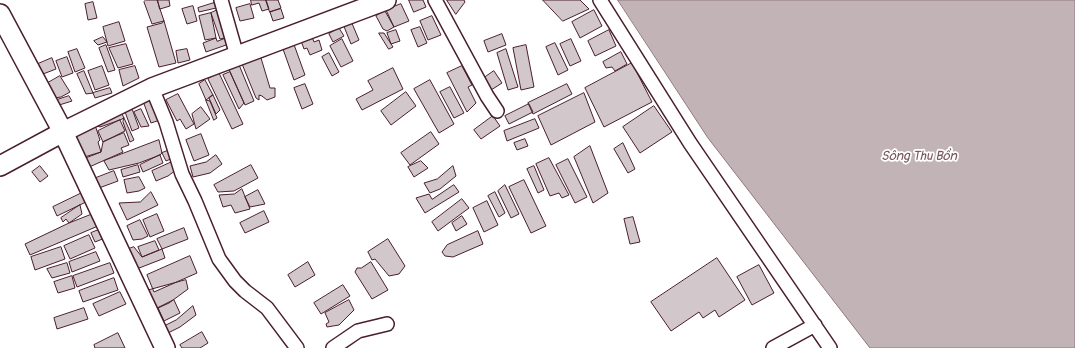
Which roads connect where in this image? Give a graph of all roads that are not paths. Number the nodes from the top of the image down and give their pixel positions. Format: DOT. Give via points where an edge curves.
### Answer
graph roads {
  1 [pos="221,0"];
  2 [pos="386,0"];
  3 [pos="435,0"];
  4 [pos="600,0"];
  5 [pos="0,14"];
  6 [pos="237,56"];
  7 [pos="152,88"];
  8 [pos="497,111"];
  9 [pos="63,132"];
  10 [pos="0,166"];
  11 [pos="387,324"];
  12 [pos="815,325"];
  13 [pos="165,348"];
  14 [pos="297,348"];
  15 [pos="333,348"];
  16 [pos="773,348"];
  17 [pos="830,348"];
  1 -- 6 [label="street"];
  2 -- 6 [label="street"];
  3 -- 8 [label="street"];
  4 -- 12 [label="street" via="690,143"];
  5 -- 9 [label="street"];
  6 -- 7 [label="street"];
  7 -- 9 [label="street"];
  7 -- 14 [label="street" via="182,174 219,259 235,281 267,308"];
  9 -- 10 [label="street"];
  9 -- 13 [label="street"];
  11 -- 15 [label="street" via="358,331"];
  12 -- 16 [label="street"];
  12 -- 17 [label="street"];
}
